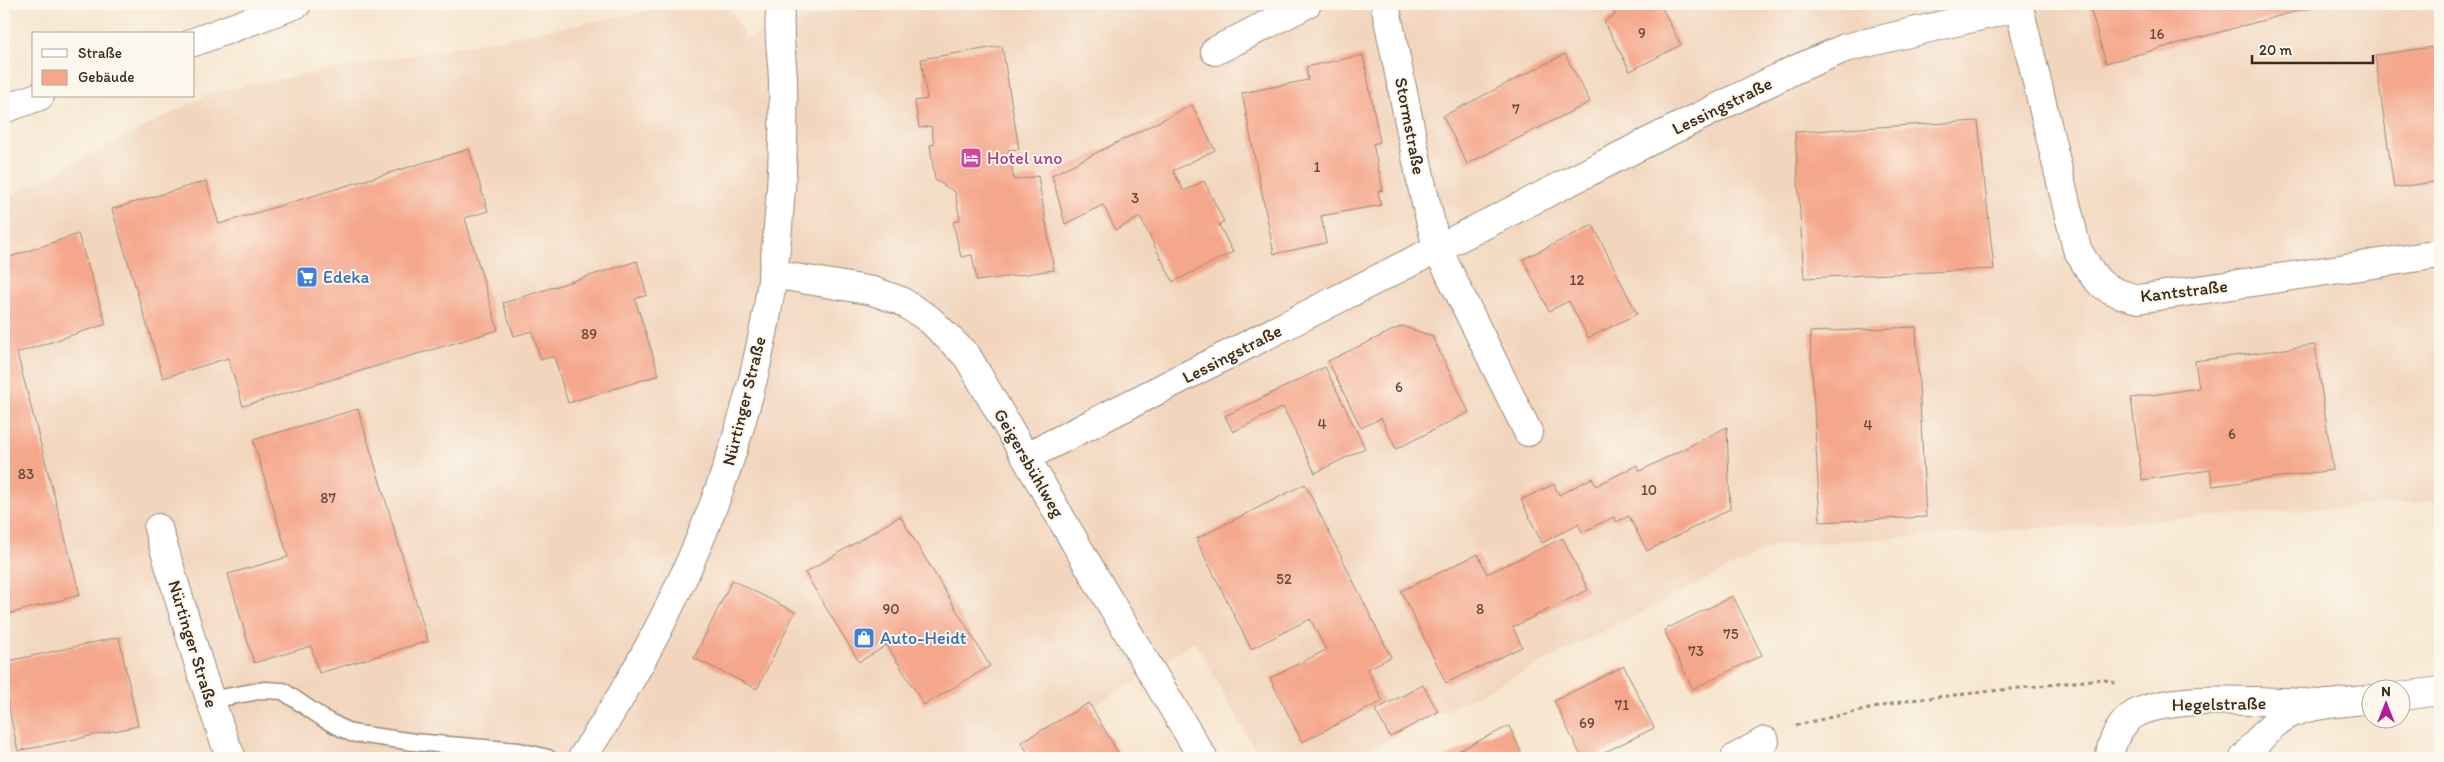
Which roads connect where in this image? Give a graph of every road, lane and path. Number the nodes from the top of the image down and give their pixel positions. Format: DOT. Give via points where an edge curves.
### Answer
graph roads {
  1 [pos="297,4"];
  2 [pos="1307,4"];
  3 [pos="1385,4"];
  4 [pos="779,6"];
  5 [pos="2018,6"];
  6 [pos="195,42"];
  7 [pos="1215,50"];
  8 [pos="34,98"];
  9 [pos="4,109"];
  10 [pos="1437,248"];
  11 [pos="2440,254"];
  12 [pos="772,274"];
  13 [pos="1528,432"];
  14 [pos="1026,457"];
  15 [pos="158,528"];
  16 [pos="2440,691"];
  17 [pos="2412,695"];
  18 [pos="210,700"];
  19 [pos="2362,700"];
  20 [pos="2328,704"];
  21 [pos="2135,714"];
  22 [pos="1765,741"];
  23 [pos="232,758"];
  24 [pos="548,758"];
  25 [pos="582,758"];
  26 [pos="1203,758"];
  27 [pos="1735,758"];
  28 [pos="2110,758"];
  29 [pos="2244,758"];
  1 -- 6 [label="street"];
  2 -- 7 [label="street"];
  3 -- 10 [label="street, Stormstraße" via="1422,191"];
  4 -- 12 [label="street, Nürtinger Straße" via="783,155"];
  5 -- 10 [label="street, Lessingstraße" via="1845,48 1707,112"];
  5 -- 11 [label="street, Kantstraße" via="2077,249 2092,276 2112,293 2138,299"];
  8 -- 9 [label="street"];
  10 -- 13 [label="street"];
  10 -- 14 [label="street, Lessingstraße" via="1240,351"];
  12 -- 14 [label="street, Geigersbühlweg" via="873,291 901,301 929,319 967,356"];
  12 -- 25 [label="street, Nürtinger Straße" via="746,408 728,469 704,532 637,668"];
  14 -- 26 [label="street, Geigersbühlweg"];
  15 -- 18 [label="street, Nürtinger Straße"];
  16 -- 17 [label="street"];
  18 -- 23 [label="street, Nürtinger Straße"];
  18 -- 24 [label="lane" via="264,690 283,691 324,719 352,733"];
  19 -- 20 [label="street, Hegelstraße"];
  20 -- 21 [label="street, Hegelstraße" via="2209,700 2158,706"];
  20 -- 29 [label="street, Hegelstraße" via="2289,714 2275,723"];
  21 -- 22 [label="path" via="2128,687 2102,679 1910,700 1800,722"];
  21 -- 28 [label="street, Hegelstraße" via="2113,740"];
  22 -- 27 [label="street"];
}
